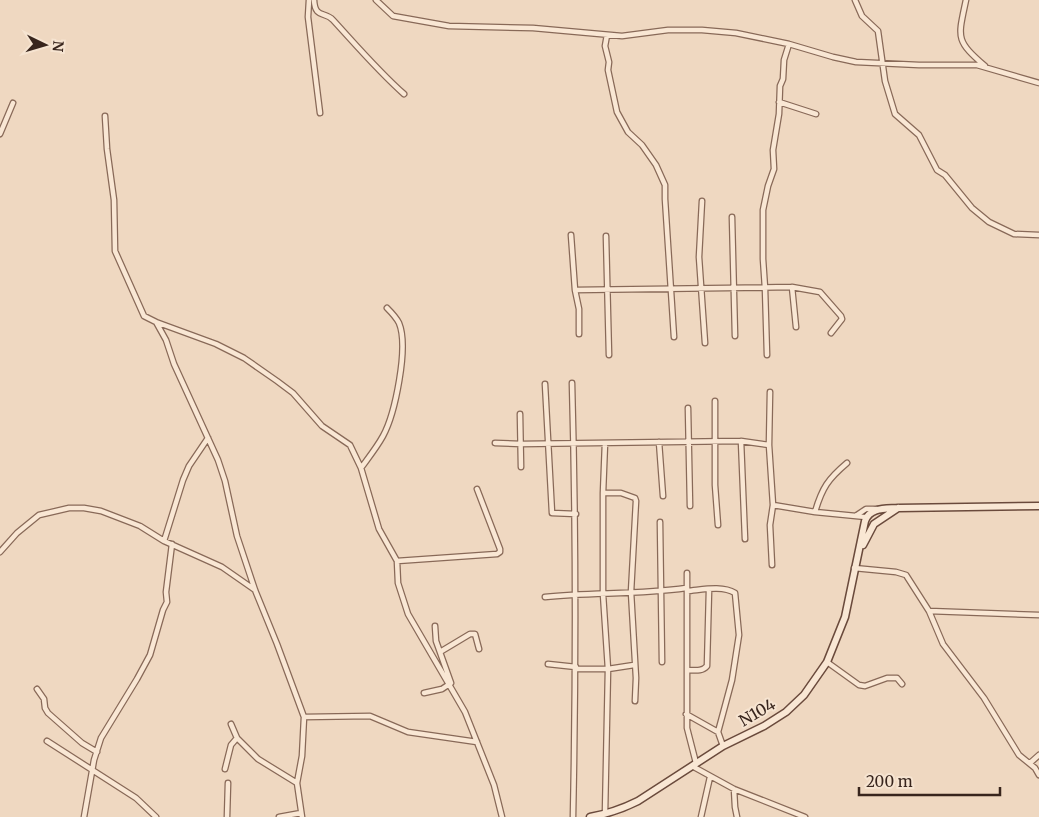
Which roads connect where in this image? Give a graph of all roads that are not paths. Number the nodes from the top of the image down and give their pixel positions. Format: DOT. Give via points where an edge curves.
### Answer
graph roads {
  1 [pos="309,0"];
  2 [pos="314,0"];
  3 [pos="376,0"];
  4 [pos="855,0"];
  5 [pos="966,0"];
  6 [pos="607,35"];
  7 [pos="790,44"];
  8 [pos="882,63"];
  9 [pos="985,66"];
  10 [pos="1039,83"];
  11 [pos="404,94"];
  12 [pos="779,102"];
  13 [pos="13,103"];
  14 [pos="320,113"];
  15 [pos="816,114"];
  16 [pos="105,116"];
  17 [pos="0,134"];
  18 [pos="702,201"];
  19 [pos="732,217"];
  20 [pos="571,235"];
  21 [pos="1039,235"];
  22 [pos="606,236"];
  23 [pos="792,287"];
  24 [pos="670,288"];
  25 [pos="701,288"];
  26 [pos="765,288"];
  27 [pos="608,289"];
  28 [pos="734,289"];
  29 [pos="576,290"];
  30 [pos="387,308"];
  31 [pos="156,322"];
  32 [pos="796,327"];
  33 [pos="831,333"];
  34 [pos="580,334"];
  35 [pos="674,336"];
  36 [pos="735,336"];
  37 [pos="705,343"];
  38 [pos="610,355"];
  39 [pos="767,355"];
  40 [pos="572,383"];
  41 [pos="545,384"];
  42 [pos="770,392"];
  43 [pos="715,402"];
  44 [pos="688,408"];
  45 [pos="520,414"];
  46 [pos="208,438"];
  47 [pos="689,441"];
  48 [pos="741,441"];
  49 [pos="659,442"];
  50 [pos="714,442"];
  51 [pos="495,443"];
  52 [pos="574,443"];
  53 [pos="605,443"];
  54 [pos="521,444"];
  55 [pos="548,444"];
  56 [pos="769,445"];
  57 [pos="847,463"];
  58 [pos="521,467"];
  59 [pos="362,468"];
  60 [pos="476,489"];
  61 [pos="603,493"];
  62 [pos="663,496"];
  63 [pos="773,505"];
  64 [pos="690,506"];
  65 [pos="1039,506"];
  66 [pos="898,508"];
  67 [pos="879,509"];
  68 [pos="815,512"];
  69 [pos="576,514"];
  70 [pos="857,515"];
  71 [pos="866,517"];
  72 [pos="660,522"];
  73 [pos="718,525"];
  74 [pos="745,539"];
  75 [pos="164,541"];
  76 [pos="172,544"];
  77 [pos="0,552"];
  78 [pos="856,557"];
  79 [pos="397,561"];
  80 [pos="772,565"];
  81 [pos="854,568"];
  82 [pos="687,573"];
  83 [pos="255,590"];
  84 [pos="686,590"];
  85 [pos="709,590"];
  86 [pos="631,592"];
  87 [pos="660,592"];
  88 [pos="576,594"];
  89 [pos="604,594"];
  90 [pos="545,597"];
  91 [pos="929,610"];
  92 [pos="1039,614"];
  93 [pos="435,626"];
  94 [pos="479,649"];
  95 [pos="440,652"];
  96 [pos="662,662"];
  97 [pos="828,662"];
  98 [pos="548,664"];
  99 [pos="634,665"];
  100 [pos="576,668"];
  101 [pos="608,669"];
  102 [pos="687,670"];
  103 [pos="450,684"];
  104 [pos="902,684"];
  105 [pos="37,690"];
  106 [pos="424,693"];
  107 [pos="634,700"];
  108 [pos="686,714"];
  109 [pos="304,717"];
  110 [pos="231,724"];
  111 [pos="718,732"];
  112 [pos="237,738"];
  113 [pos="47,741"];
  114 [pos="477,742"];
  115 [pos="723,746"];
  116 [pos="97,752"];
  117 [pos="1039,755"];
  118 [pos="1030,763"];
  119 [pos="694,764"];
  120 [pos="226,769"];
  121 [pos="92,771"];
  122 [pos="1039,775"];
  123 [pos="710,777"];
  124 [pos="228,783"];
  125 [pos="297,783"];
  126 [pos="734,789"];
  127 [pos="302,815"];
  128 [pos="602,815"];
  129 [pos="84,817"];
  130 [pos="156,817"];
  131 [pos="227,817"];
  132 [pos="279,817"];
  133 [pos="502,817"];
  134 [pos="573,817"];
  135 [pos="590,817"];
  136 [pos="701,817"];
  137 [pos="737,817"];
  138 [pos="805,817"];
  1 -- 14 [label="street" via="308,17"];
  2 -- 11 [label="street" via="318,13 332,18"];
  3 -- 6 [label="street" via="393,16 449,26 533,28"];
  4 -- 8 [label="street" via="862,16 878,31"];
  5 -- 9 [label="street" via="961,40"];
  6 -- 7 [label="street" via="702,30 759,36"];
  6 -- 24 [label="street" via="608,70 617,112 628,132 652,159 665,185"];
  7 -- 8 [label="street" via="856,62"];
  7 -- 12 [label="street" via="784,60"];
  8 -- 9 [label="street"];
  8 -- 21 [label="street" via="895,114 919,135 937,170 989,222 1014,234"];
  9 -- 10 [label="street"];
  12 -- 15 [label="street"];
  12 -- 26 [label="street" via="774,169 764,210"];
  13 -- 17 [label="street"];
  16 -- 31 [label="street" via="114,200 115,251 144,316"];
  18 -- 25 [label="street"];
  19 -- 28 [label="street"];
  20 -- 29 [label="street"];
  22 -- 27 [label="street"];
  23 -- 26 [label="street"];
  23 -- 32 [label="street"];
  23 -- 33 [label="street" via="820,292 841,316 842,320"];
  24 -- 25 [label="street"];
  24 -- 27 [label="street"];
  24 -- 35 [label="street"];
  25 -- 28 [label="street"];
  25 -- 37 [label="street"];
  26 -- 28 [label="street"];
  26 -- 39 [label="street"];
  27 -- 29 [label="street"];
  27 -- 38 [label="street"];
  28 -- 36 [label="street"];
  29 -- 34 [label="street"];
  30 -- 59 [label="street" via="400,324 402,358 392,414 383,437"];
  31 -- 46 [label="street"];
  31 -- 59 [label="street" via="216,344 244,358 277,381 293,393 322,426 350,445"];
  40 -- 52 [label="street"];
  41 -- 55 [label="street"];
  42 -- 56 [label="street"];
  43 -- 50 [label="street"];
  44 -- 47 [label="street"];
  45 -- 54 [label="street"];
  46 -- 75 [label="street" via="183,480"];
  46 -- 83 [label="street" via="225,481 237,536"];
  47 -- 49 [label="street"];
  47 -- 50 [label="street"];
  47 -- 64 [label="street"];
  48 -- 50 [label="street"];
  48 -- 56 [label="street"];
  48 -- 74 [label="street"];
  49 -- 53 [label="street"];
  49 -- 62 [label="street"];
  50 -- 73 [label="street"];
  51 -- 54 [label="street"];
  52 -- 53 [label="street"];
  52 -- 55 [label="street"];
  52 -- 69 [label="street"];
  53 -- 61 [label="street"];
  54 -- 55 [label="street"];
  54 -- 58 [label="street"];
  55 -- 69 [label="street" via="552,513"];
  56 -- 63 [label="street"];
  57 -- 68 [label="street" via="821,491"];
  59 -- 79 [label="street" via="379,529"];
  60 -- 79 [label="street" via="500,552"];
  61 -- 86 [label="street" via="621,493 636,501"];
  61 -- 89 [label="street"];
  63 -- 68 [label="street"];
  63 -- 80 [label="street" via="770,525"];
  65 -- 66 [label="street"];
  66 -- 67 [label="street"];
  66 -- 78 [label="street, N104" via="874,524"];
  67 -- 70 [label="street" via="866,509"];
  67 -- 71 [label="street"];
  68 -- 70 [label="street"];
  69 -- 88 [label="street"];
  70 -- 71 [label="street"];
  71 -- 78 [label="street, N104"];
  72 -- 87 [label="street"];
  75 -- 76 [label="street"];
  75 -- 77 [label="street" via="140,526 102,511 68,508 39,515"];
  76 -- 83 [label="street" via="222,567"];
  76 -- 116 [label="street" via="166,592 168,602 150,655 101,738"];
  78 -- 81 [label="street, N104 / N104"];
  79 -- 103 [label="street" via="398,583 408,614"];
  81 -- 91 [label="street" via="906,575"];
  81 -- 97 [label="street, N104 / N104" via="845,618"];
  82 -- 84 [label="street"];
  83 -- 109 [label="street"];
  84 -- 85 [label="street"];
  84 -- 87 [label="street"];
  84 -- 102 [label="street"];
  85 -- 102 [label="street" via="707,666 699,671"];
  85 -- 111 [label="street" via="735,593 739,635 732,680"];
  86 -- 87 [label="street"];
  86 -- 89 [label="street"];
  86 -- 99 [label="street"];
  87 -- 96 [label="street"];
  88 -- 89 [label="street"];
  88 -- 90 [label="street"];
  88 -- 100 [label="street"];
  89 -- 101 [label="street"];
  91 -- 92 [label="street"];
  91 -- 118 [label="street" via="942,644 984,698 1019,755"];
  93 -- 95 [label="street"];
  94 -- 95 [label="street" via="475,634 470,634"];
  95 -- 103 [label="street"];
  97 -- 104 [label="street" via="859,685 887,678 897,678"];
  97 -- 115 [label="street, N104 / N104" via="804,695 786,712"];
  98 -- 100 [label="street"];
  99 -- 101 [label="street"];
  99 -- 107 [label="street"];
  100 -- 101 [label="street"];
  100 -- 134 [label="street"];
  101 -- 128 [label="street"];
  102 -- 108 [label="street"];
  103 -- 106 [label="street"];
  103 -- 114 [label="street"];
  105 -- 116 [label="street" via="48,713 82,744"];
  108 -- 111 [label="street"];
  108 -- 119 [label="street"];
  109 -- 114 [label="street" via="370,716 408,732"];
  109 -- 125 [label="street"];
  110 -- 112 [label="street"];
  111 -- 115 [label="street"];
  112 -- 120 [label="street" via="231,745"];
  112 -- 125 [label="street" via="258,759"];
  113 -- 121 [label="street"];
  114 -- 133 [label="street" via="494,785"];
  115 -- 119 [label="street, N104 / N104"];
  116 -- 121 [label="street"];
  117 -- 118 [label="street"];
  118 -- 122 [label="street"];
  119 -- 123 [label="street"];
  119 -- 128 [label="street, N104 / N104" via="624,808"];
  121 -- 129 [label="street"];
  121 -- 130 [label="street" via="136,798"];
  123 -- 126 [label="street"];
  123 -- 136 [label="street"];
  124 -- 131 [label="street"];
  125 -- 127 [label="street"];
  126 -- 137 [label="street"];
  126 -- 138 [label="street"];
  127 -- 132 [label="street"];
  128 -- 135 [label="street, N104 / N104"];
}
